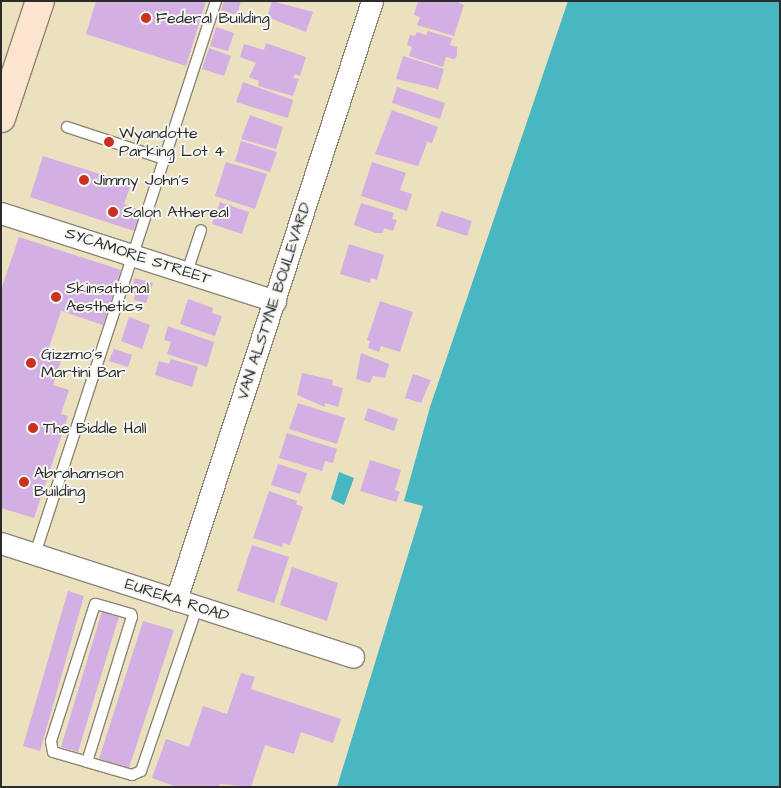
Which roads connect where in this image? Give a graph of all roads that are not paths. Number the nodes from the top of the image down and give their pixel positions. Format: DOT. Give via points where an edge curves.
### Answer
graph roads {
  1 [pos="40,1"];
  2 [pos="216,1"];
  3 [pos="371,1"];
  4 [pos="1,118"];
  5 [pos="67,127"];
  6 [pos="164,159"];
  7 [pos="1,213"];
  8 [pos="201,230"];
  9 [pos="133,254"];
  10 [pos="187,272"];
  11 [pos="275,300"];
  12 [pos="1,543"];
  13 [pos="35,554"];
  14 [pos="176,600"];
  15 [pos="197,606"];
  16 [pos="353,657"];
  17 [pos="87,762"];
  1 -- 4 [label="main road"];
  2 -- 6 [label="lane"];
  3 -- 11 [label="street, VAN ALSTYNE BOULEVARD"];
  5 -- 6 [label="lane"];
  6 -- 9 [label="lane"];
  7 -- 9 [label="street, SYCAMORE STREET"];
  8 -- 10 [label="lane"];
  9 -- 10 [label="street, SYCAMORE STREET"];
  9 -- 13 [label="lane"];
  10 -- 11 [label="street, SYCAMORE STREET"];
  11 -- 14 [label="street, VAN ALSTYNE BOULEVARD"];
  12 -- 13 [label="street, EUREKA ROAD"];
  13 -- 14 [label="street, EUREKA ROAD"];
  14 -- 15 [label="street, EUREKA ROAD"];
  15 -- 16 [label="street, EUREKA ROAD"];
  15 -- 17 [label="lane" via="141,771 132,775"];
  17 -- 17 [label="lane" via="53,752 51,741 98,603 132,617"];
}
